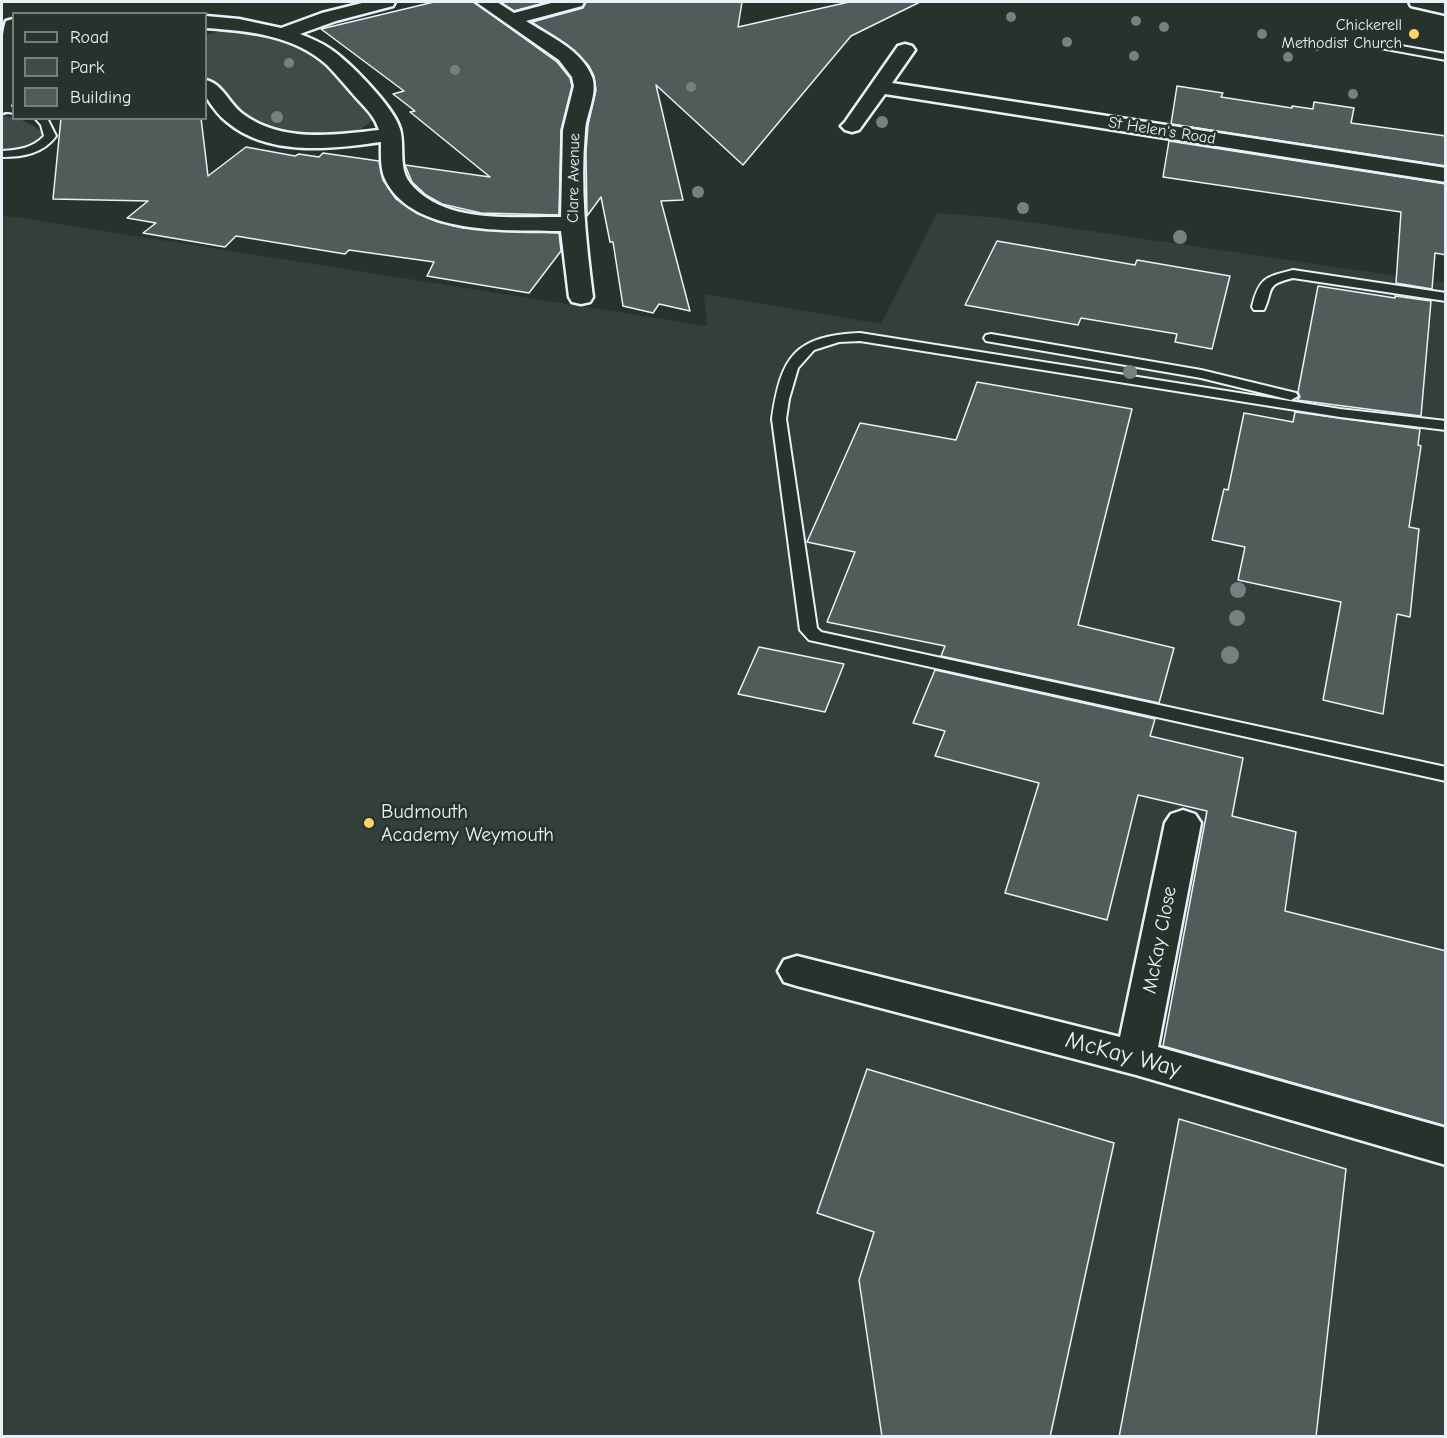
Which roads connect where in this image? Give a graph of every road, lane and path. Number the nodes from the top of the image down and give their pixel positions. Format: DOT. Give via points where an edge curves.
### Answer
graph roads {
  1 [pos="386,2"];
  2 [pos="485,2"];
  3 [pos="575,2"];
  4 [pos="1418,2"];
  5 [pos="1446,8"];
  6 [pos="512,19"];
  7 [pos="207,22"];
  8 [pos="12,33"];
  9 [pos="281,34"];
  10 [pos="1380,45"];
  11 [pos="904,50"];
  12 [pos="1446,57"];
  13 [pos="207,87"];
  14 [pos="879,87"];
  15 [pos="2,108"];
  16 [pos="41,120"];
  17 [pos="852,126"];
  18 [pos="389,135"];
  19 [pos="2,153"];
  20 [pos="1446,175"];
  21 [pos="572,224"];
  22 [pos="581,297"];
  23 [pos="1446,297"];
  24 [pos="1259,307"];
  25 [pos="991,338"];
  26 [pos="1340,413"];
  27 [pos="1446,426"];
  28 [pos="1446,774"];
  29 [pos="1184,823"];
  30 [pos="798,971"];
  31 [pos="1136,1058"];
  32 [pos="1446,1147"];
  1 -- 9 [label="street"];
  2 -- 6 [label="street, Clare Avenue"];
  3 -- 6 [label="street"];
  4 -- 5 [label="street"];
  6 -- 21 [label="street, Clare Avenue" via="566,56 583,79 574,130"];
  7 -- 9 [label="street"];
  8 -- 15 [label="street"];
  9 -- 18 [label="street" via="333,60 383,114"];
  10 -- 12 [label="lane"];
  11 -- 14 [label="street"];
  13 -- 18 [label="street" via="239,122 278,137 310,142"];
  14 -- 17 [label="street"];
  14 -- 20 [label="street, St Helen's Road"];
  16 -- 19 [label="lane" via="49,130 48,141 21,152"];
  18 -- 21 [label="street" via="394,174 405,191 424,205 468,219"];
  21 -- 22 [label="street, Clare Avenue"];
  23 -- 24 [label="lane" via="1293,274 1277,278 1263,288"];
  25 -- 26 [label="lane" via="1201,374 1264,388"];
  26 -- 27 [label="lane"];
  26 -- 28 [label="lane" via="860,337 824,339 802,351 783,386 779,419 809,630 832,641"];
  29 -- 31 [label="street, McKay Close"];
  30 -- 31 [label="street, McKay Way"];
  31 -- 32 [label="street, McKay Way"];
}
